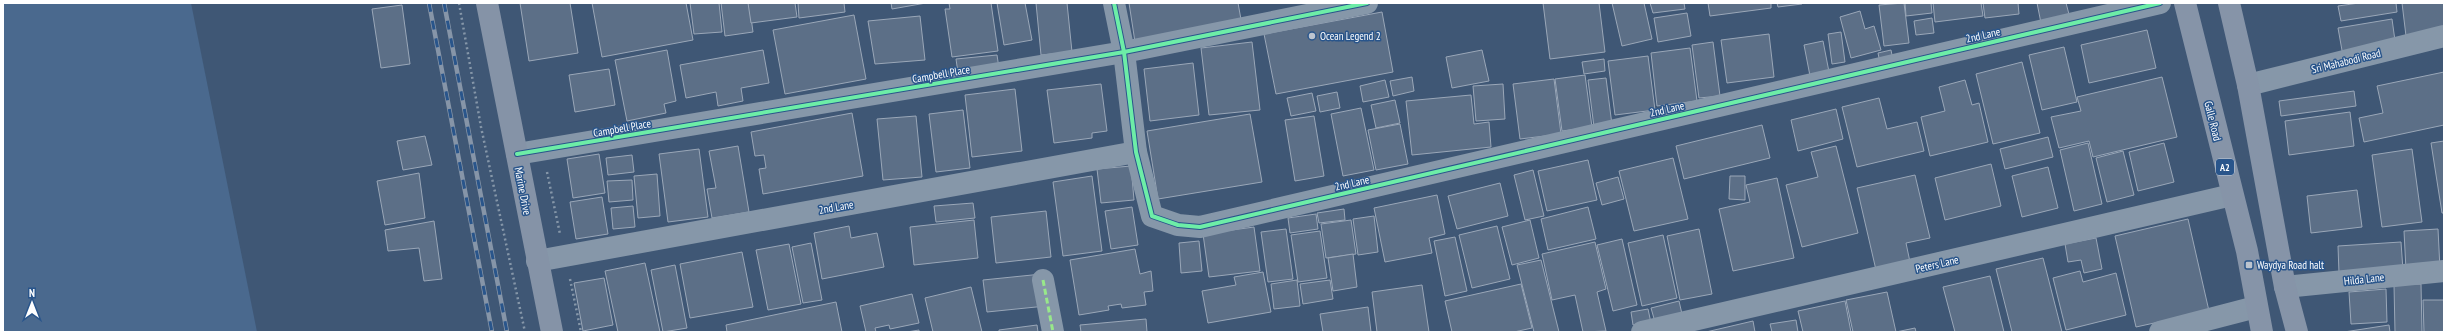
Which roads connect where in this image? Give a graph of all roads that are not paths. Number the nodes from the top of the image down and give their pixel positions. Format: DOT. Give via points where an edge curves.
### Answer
graph roads {
  1 [pos="487,3"];
  2 [pos="1114,3"];
  3 [pos="1367,3"];
  4 [pos="2160,3"];
  5 [pos="2184,3"];
  6 [pos="2229,3"];
  7 [pos="2444,36"];
  8 [pos="1124,52"];
  9 [pos="2248,85"];
  10 [pos="1136,152"];
  11 [pos="517,154"];
  12 [pos="2232,196"];
  13 [pos="537,261"];
  14 [pos="2444,271"];
  15 [pos="1043,280"];
  16 [pos="2284,287"];
  17 [pos="2256,308"];
  18 [pos="552,332"];
  19 [pos="1052,332"];
  20 [pos="1642,332"];
  21 [pos="2160,332"];
  22 [pos="2262,332"];
  23 [pos="2296,332"];
  1 -- 11 [label="main road, Marine Drive"];
  2 -- 8 [label="street"];
  3 -- 8 [label="street, Campbell Place"];
  4 -- 10 [label="street, 2nd Lane" via="1200,227 1178,225 1152,216"];
  5 -- 12 [label="highway, Galle Road / A2"];
  6 -- 9 [label="highway"];
  7 -- 9 [label="street, Sri Mahabodi Road"];
  8 -- 10 [label="street"];
  8 -- 11 [label="street, Campbell Place"];
  9 -- 16 [label="highway"];
  10 -- 13 [label="street, 2nd Lane"];
  11 -- 13 [label="main road, Marine Drive"];
  12 -- 17 [label="highway, Galle Road / A2" via="2247,251"];
  12 -- 20 [label="street, Peters Lane"];
  13 -- 18 [label="main road, Marine Drive"];
  14 -- 16 [label="street, Hilda Lane"];
  15 -- 19 [label="street"];
  16 -- 23 [label="highway"];
  17 -- 21 [label="street"];
  17 -- 22 [label="highway, Galle Road / A2"];
}
